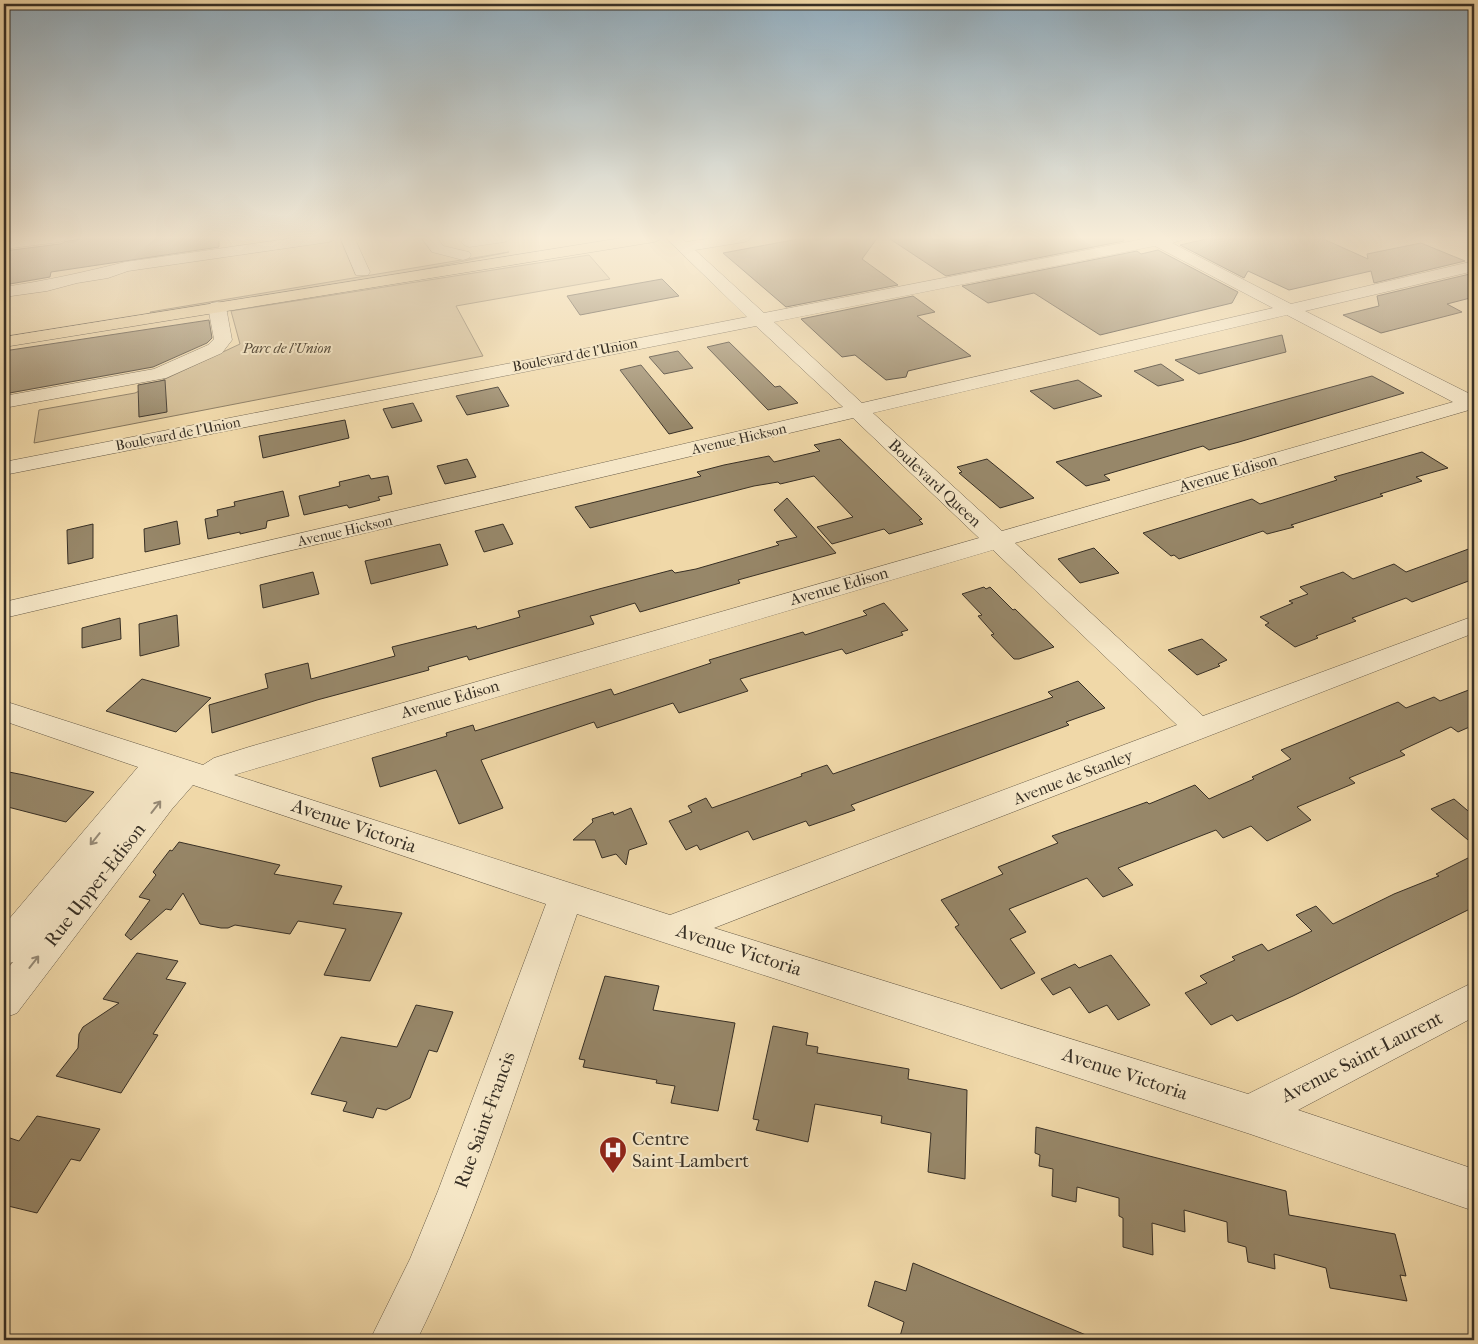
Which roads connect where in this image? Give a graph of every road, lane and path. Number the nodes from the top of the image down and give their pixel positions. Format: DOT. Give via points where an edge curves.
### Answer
graph roads {
  1 [pos="197,300"];
  2 [pos="262,300"];
  3 [pos="739,300"];
  4 [pos="828,300"];
  5 [pos="835,300"];
  6 [pos="1269,300"];
  7 [pos="1332,300"];
  8 [pos="217,307"];
  9 [pos="1289,310"];
  10 [pos="755,315"];
  11 [pos="4,332"];
  12 [pos="4,342"];
  13 [pos="4,402"];
  14 [pos="1473,404"];
  15 [pos="859,411"];
  16 [pos="4,464"];
  17 [pos="4,469"];
  18 [pos="997,541"];
  19 [pos="4,610"];
  20 [pos="1474,624"];
  21 [pos="4,711"];
  22 [pos="1199,729"];
  23 [pos="185,770"];
  24 [pos="566,896"];
  25 [pos="672,929"];
  26 [pos="4,950"];
  27 [pos="1474,999"];
  28 [pos="4,1001"];
  29 [pos="1250,1114"];
  30 [pos="1474,1190"];
  31 [pos="393,1340"];
  1 -- 11 [label="main road"];
  2 -- 8 [label="main road"];
  3 -- 10 [label="street, Boulevard Queen"];
  4 -- 10 [label="street, Boulevard de l'Union"];
  5 -- 10 [label="street, Boulevard de l'Union"];
  6 -- 9 [label="street"];
  7 -- 9 [label="street, Avenue Hickson"];
  8 -- 12 [label="main road"];
  8 -- 13 [label="street" via="223,340 215,350 138,379"];
  9 -- 14 [label="street"];
  9 -- 15 [label="street, Avenue Hickson"];
  10 -- 15 [label="street, Boulevard Queen"];
  10 -- 16 [label="street, Boulevard de l'Union" via="43,449"];
  10 -- 17 [label="street, Boulevard de l'Union"];
  14 -- 18 [label="street, Avenue Edison"];
  15 -- 18 [label="street, Boulevard Queen"];
  15 -- 19 [label="street, Avenue Hickson"];
  18 -- 22 [label="street, Boulevard Queen"];
  18 -- 23 [label="street, Avenue Edison" via="233,762 217,770"];
  20 -- 22 [label="street, Avenue de Stanley"];
  21 -- 23 [label="street, Avenue Victoria"];
  22 -- 25 [label="street, Avenue de Stanley"];
  23 -- 24 [label="street, Avenue Victoria"];
  23 -- 26 [label="street, Rue Upper-Edison, one-way" via="143,780"];
  28 -- 23 [label="street, Rue Upper-Edison, one-way"];
  24 -- 25 [label="street, Avenue Victoria"];
  24 -- 31 [label="street, Rue Saint-Francis" via="459,1191 426,1274"];
  25 -- 29 [label="street, Avenue Victoria"];
  27 -- 29 [label="street, Avenue Saint-Laurent"];
  29 -- 30 [label="street, Avenue Victoria"];
}
